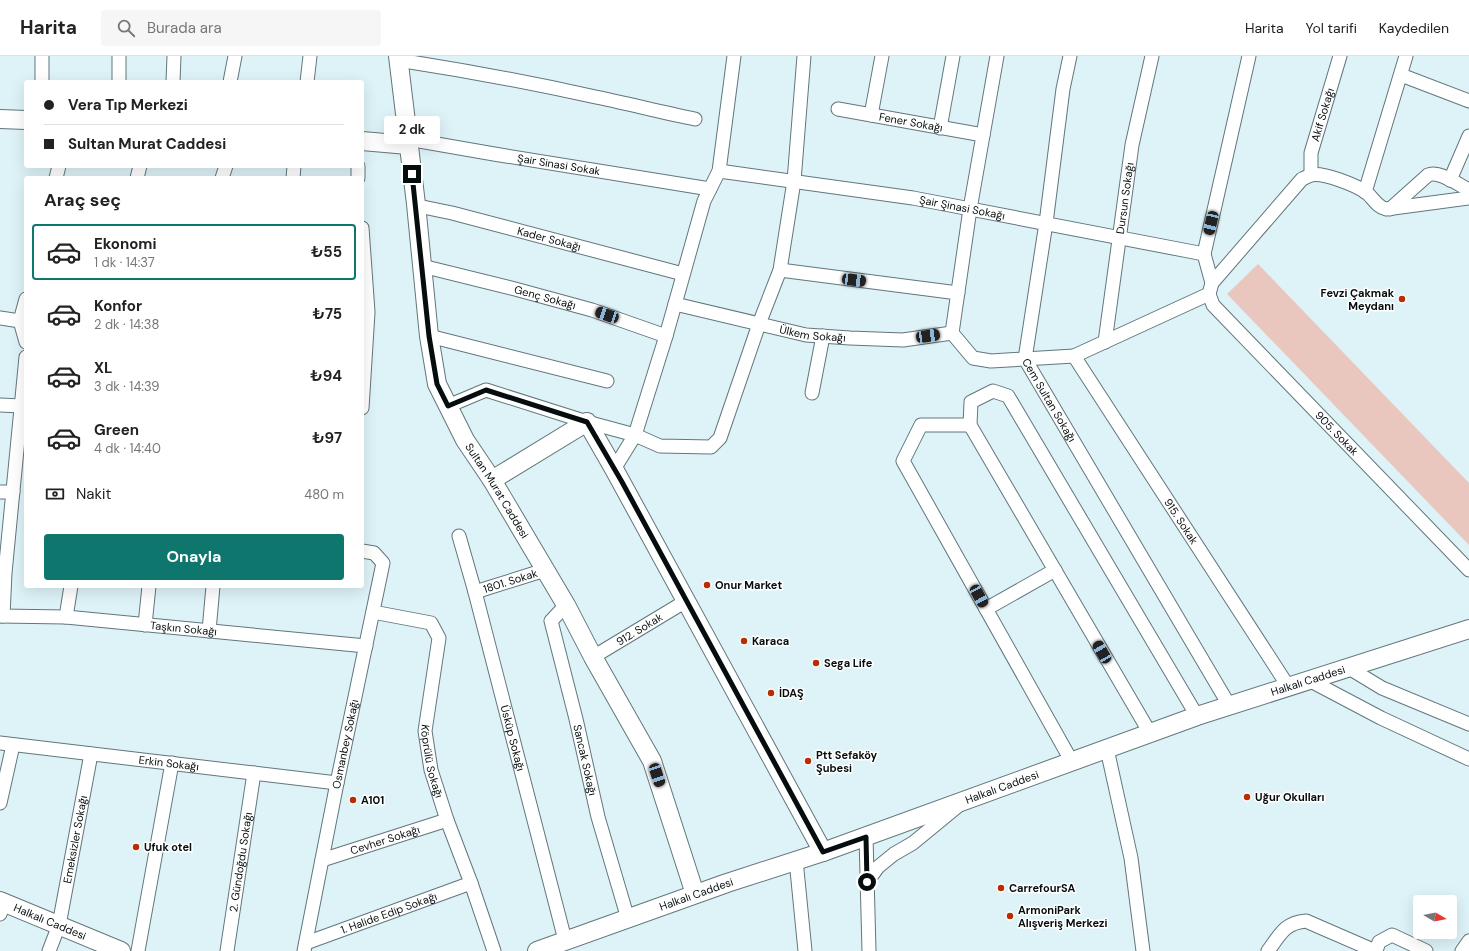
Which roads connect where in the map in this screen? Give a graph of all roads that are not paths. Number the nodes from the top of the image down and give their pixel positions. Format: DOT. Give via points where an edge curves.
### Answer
graph roads {
  1 [pos="42,56"];
  2 [pos="119,56"];
  3 [pos="174,56"];
  4 [pos="235,56"];
  5 [pos="310,56"];
  6 [pos="734,56"];
  7 [pos="804,56"];
  8 [pos="882,56"];
  9 [pos="953,56"];
  10 [pos="997,56"];
  11 [pos="1070,56"];
  12 [pos="1152,56"];
  13 [pos="1249,56"];
  14 [pos="1340,56"];
  15 [pos="1406,56"];
  16 [pos="398,58"];
  17 [pos="1401,75"];
  18 [pos="42,80"];
  19 [pos="119,80"];
  20 [pos="173,80"];
  21 [pos="230,80"];
  22 [pos="307,80"];
  23 [pos="1469,101"];
  24 [pos="838,109"];
  25 [pos="871,115"];
  26 [pos="0,119"];
  27 [pos="695,119"];
  28 [pos="24,120"];
  29 [pos="940,128"];
  30 [pos="983,136"];
  31 [pos="1469,136"];
  32 [pos="364,141"];
  33 [pos="408,142"];
  34 [pos="719,171"];
  35 [pos="1311,175"];
  36 [pos="1450,180"];
  37 [pos="794,181"];
  38 [pos="710,189"];
  39 [pos="1469,190"];
  40 [pos="1365,192"];
  41 [pos="1469,198"];
  42 [pos="416,204"];
  43 [pos="970,208"];
  44 [pos="1390,209"];
  45 [pos="1046,223"];
  46 [pos="1119,237"];
  47 [pos="1204,254"];
  48 [pos="364,256"];
  49 [pos="422,266"];
  50 [pos="780,270"];
  51 [pos="683,274"];
  52 [pos="1210,288"];
  53 [pos="958,293"];
  54 [pos="675,304"];
  55 [pos="24,306"];
  56 [pos="0,318"];
  57 [pos="20,321"];
  58 [pos="759,324"];
  59 [pos="952,333"];
  60 [pos="24,335"];
  61 [pos="429,336"];
  62 [pos="666,336"];
  63 [pos="823,336"];
  64 [pos="1105,342"];
  65 [pos="1074,356"];
  66 [pos="1025,359"];
  67 [pos="364,376"];
  68 [pos="24,377"];
  69 [pos="607,381"];
  70 [pos="812,393"];
  71 [pos="0,405"];
  72 [pos="21,406"];
  73 [pos="448,406"];
  74 [pos="587,422"];
  75 [pos="970,426"];
  76 [pos="635,435"];
  77 [pos="614,469"];
  78 [pos="492,480"];
  79 [pos="7,492"];
  80 [pos="459,536"];
  81 [pos="364,551"];
  82 [pos="544,570"];
  83 [pos="1055,570"];
  84 [pos="1469,570"];
  85 [pos="3,573"];
  86 [pos="71,588"];
  87 [pos="149,588"];
  88 [pos="213,588"];
  89 [pos="475,592"];
  90 [pos="686,601"];
  91 [pos="566,605"];
  92 [pos="986,609"];
  93 [pos="373,612"];
  94 [pos="1,616"];
  95 [pos="66,617"];
  96 [pos="145,625"];
  97 [pos="1469,629"];
  98 [pos="209,631"];
  99 [pos="366,646"];
  100 [pos="593,657"];
  101 [pos="1349,668"];
  102 [pos="1309,680"];
  103 [pos="1288,686"];
  104 [pos="1229,706"];
  105 [pos="1197,716"];
  106 [pos="1469,724"];
  107 [pos="1150,733"];
  108 [pos="6,744"];
  109 [pos="1107,749"];
  110 [pos="91,754"];
  111 [pos="1469,759"];
  112 [pos="1072,762"];
  113 [pos="172,763"];
  114 [pos="254,773"];
  115 [pos="337,783"];
  116 [pos="966,800"];
  117 [pos="0,803"];
  118 [pos="447,820"];
  119 [pos="866,837"];
  120 [pos="823,852"];
  121 [pos="322,860"];
  122 [pos="796,860"];
  123 [pos="867,882"];
  124 [pos="471,883"];
  125 [pos="695,894"];
  126 [pos="1,906"];
  127 [pos="628,919"];
  128 [pos="59,926"];
  129 [pos="565,940"];
  130 [pos="1469,941"];
  131 [pos="305,947"];
  132 [pos="49,951"];
  133 [pos="121,951"];
  134 [pos="138,951"];
  135 [pos="227,951"];
  136 [pos="494,951"];
  137 [pos="537,951"];
  138 [pos="805,951"];
  139 [pos="869,951"];
  140 [pos="1143,951"];
  141 [pos="1268,951"];
  142 [pos="1376,951"];
  143 [pos="1426,951"];
  144 [pos="1462,951"];
  1 -- 18 [label="street"];
  2 -- 19 [label="street"];
  3 -- 20 [label="street"];
  4 -- 21 [label="street"];
  5 -- 22 [label="street"];
  6 -- 34 [label="street"];
  7 -- 37 [label="street"];
  8 -- 25 [label="street"];
  9 -- 29 [label="street"];
  10 -- 30 [label="street"];
  11 -- 45 [label="street, Cem Sultan Sokağı" via="1063,89"];
  12 -- 46 [label="street, Dursun Sokağı" via="1132,145"];
  13 -- 47 [label="street"];
  14 -- 35 [label="street, Akif Sokağı" via="1311,154"];
  15 -- 17 [label="street"];
  16 -- 27 [label="street"];
  16 -- 33 [label="street, Sultan Murat Caddesi"];
  17 -- 23 [label="street"];
  17 -- 40 [label="street"];
  24 -- 25 [label="street, Fener Sokağı"];
  25 -- 29 [label="street, Fener Sokağı"];
  26 -- 28 [label="street"];
  29 -- 30 [label="street, Fener Sokağı"];
  30 -- 43 [label="street"];
  31 -- 36 [label="street"];
  32 -- 33 [label="street"];
  33 -- 38 [label="street, Şair Sinasi Sokak"];
  33 -- 42 [label="street, Sultan Murat Caddesi"];
  34 -- 37 [label="street, Şair Şinasi Sokağı"];
  34 -- 38 [label="street"];
  35 -- 40 [label="street" via="1338,180"];
  35 -- 52 [label="street" via="1302,179"];
  36 -- 39 [label="street"];
  36 -- 44 [label="street" via="1436,173 1430,174"];
  37 -- 43 [label="street, Şair Şinasi Sokağı"];
  37 -- 50 [label="street"];
  38 -- 51 [label="street" via="704,201"];
  40 -- 44 [label="street" via="1381,207"];
  41 -- 44 [label="street"];
  42 -- 49 [label="street, Sultan Murat Caddesi"];
  42 -- 51 [label="street, Kader Sokağı"];
  43 -- 45 [label="street, Şair Şinasi Sokağı"];
  43 -- 53 [label="street"];
  45 -- 46 [label="street, Şair Şinasi Sokağı"];
  45 -- 66 [label="street, Cem Sultan Sokağı"];
  46 -- 47 [label="street, Şair Şinasi Sokağı"];
  46 -- 64 [label="street, Dursun Sokağı"];
  47 -- 52 [label="street, 905. Sokak"];
  48 -- 67 [label="street" via="368,312"];
  49 -- 61 [label="street, Sultan Murat Caddesi"];
  49 -- 62 [label="street, Genç Sokağı" via="592,310"];
  50 -- 53 [label="street"];
  50 -- 58 [label="street"];
  51 -- 54 [label="street"];
  52 -- 64 [label="street"];
  52 -- 84 [label="street, 905. Sokak" via="1213,305"];
  53 -- 59 [label="street"];
  54 -- 58 [label="street, Ülkem Sokağı"];
  54 -- 62 [label="street"];
  55 -- 57 [label="street"];
  56 -- 57 [label="street"];
  57 -- 60 [label="street"];
  58 -- 63 [label="street, Ülkem Sokağı" via="806,335"];
  58 -- 76 [label="street" via="718,441 711,447 660,446"];
  59 -- 63 [label="street, Ülkem Sokağı" via="903,340"];
  59 -- 66 [label="street" via="973,358 991,361"];
  61 -- 69 [label="street"];
  61 -- 73 [label="street, Sultan Murat Caddesi" via="437,384"];
  62 -- 76 [label="street"];
  63 -- 70 [label="street"];
  64 -- 65 [label="street"];
  65 -- 66 [label="street"];
  65 -- 103 [label="street, 915. Sokak"];
  66 -- 104 [label="street, Cem Sultan Sokağı"];
  68 -- 72 [label="street"];
  71 -- 72 [label="street"];
  72 -- 79 [label="street"];
  73 -- 74 [label="street" via="486,390"];
  73 -- 78 [label="street, Sultan Murat Caddesi" via="465,440"];
  74 -- 76 [label="street"];
  74 -- 77 [label="street"];
  74 -- 78 [label="street"];
  75 -- 83 [label="street"];
  75 -- 92 [label="street" via="921,425 903,460"];
  75 -- 105 [label="street" via="971,402 993,391 1008,396"];
  76 -- 77 [label="street"];
  77 -- 90 [label="street"];
  78 -- 82 [label="street, Sultan Murat Caddesi"];
  79 -- 85 [label="street"];
  80 -- 89 [label="street, Üsküp Sokağı"];
  81 -- 93 [label="street, Osmanbey Sokağı" via="374,553 383,563"];
  82 -- 89 [label="street, 1801. Sokak"];
  82 -- 91 [label="street, Sultan Murat Caddesi"];
  83 -- 92 [label="street"];
  83 -- 107 [label="street"];
  85 -- 94 [label="street"];
  86 -- 95 [label="street"];
  87 -- 96 [label="street"];
  88 -- 98 [label="street"];
  89 -- 129 [label="street, Üsküp Sokağı"];
  90 -- 100 [label="street, 912. Sokak"];
  90 -- 120 [label="street"];
  91 -- 100 [label="street, Sultan Murat Caddesi"];
  91 -- 127 [label="street, Sancak Sokağı" via="551,621 598,817"];
  92 -- 112 [label="street"];
  93 -- 99 [label="street, Osmanbey Sokağı"];
  93 -- 118 [label="street, Köprülü Sokağı" via="431,623 439,638 425,731 431,770"];
  94 -- 95 [label="street, Taşkın Sokağı"];
  95 -- 96 [label="street, Taşkın Sokağı"];
  96 -- 98 [label="street, Taşkın Sokağı"];
  97 -- 101 [label="street, Halkalı Caddesi"];
  98 -- 99 [label="street, Taşkın Sokağı"];
  99 -- 115 [label="street, Osmanbey Sokağı"];
  100 -- 125 [label="street, Sultan Murat Caddesi" via="652,760"];
  101 -- 102 [label="street, Halkalı Caddesi"];
  101 -- 106 [label="street" via="1382,688"];
  102 -- 103 [label="street, Halkalı Caddesi"];
  102 -- 111 [label="street" via="1381,718"];
  103 -- 104 [label="street, Halkalı Caddesi"];
  104 -- 105 [label="street, Halkalı Caddesi"];
  105 -- 107 [label="street, Halkalı Caddesi"];
  107 -- 109 [label="street, Halkalı Caddesi"];
  108 -- 110 [label="street, Erkin Sokağı"];
  108 -- 117 [label="street"];
  109 -- 112 [label="street, Halkalı Caddesi"];
  109 -- 140 [label="street" via="1131,858"];
  110 -- 113 [label="street, Erkin Sokağı"];
  110 -- 128 [label="street, Emeksizler Sokağı"];
  112 -- 116 [label="street, Halkalı Caddesi"];
  113 -- 114 [label="street, Erkin Sokağı"];
  113 -- 134 [label="street"];
  114 -- 115 [label="street, Erkin Sokağı"];
  114 -- 135 [label="street, 2. Gündoğdu Sokağı"];
  115 -- 121 [label="street, Osmanbey Sokağı"];
  116 -- 119 [label="street, Halkalı Caddesi"];
  116 -- 123 [label="street" via="913,843 878,867"];
  118 -- 121 [label="street, Cevher Sokağı"];
  118 -- 124 [label="street, Köprülü Sokağı"];
  119 -- 120 [label="street, Halkalı Caddesi"];
  119 -- 123 [label="street"];
  120 -- 122 [label="street, Halkalı Caddesi"];
  121 -- 131 [label="street, Osmanbey Sokağı"];
  122 -- 125 [label="street, Halkalı Caddesi"];
  122 -- 138 [label="street"];
  123 -- 139 [label="street"];
  124 -- 131 [label="street, 1. Halide Edip Sokağı"];
  124 -- 136 [label="street, Köprülü Sokağı"];
  125 -- 127 [label="street, Halkalı Caddesi"];
  126 -- 128 [label="street, Halkalı Caddesi"];
  127 -- 129 [label="street, Halkalı Caddesi"];
  128 -- 132 [label="street, Emeksizler Sokağı"];
  128 -- 133 [label="street, Halkalı Caddesi"];
  129 -- 137 [label="street, Halkalı Caddesi"];
  130 -- 144 [label="street"];
  141 -- 142 [label="street" via="1287,926 1306,921"];
  142 -- 143 [label="street" via="1379,942 1392,935"];
}
